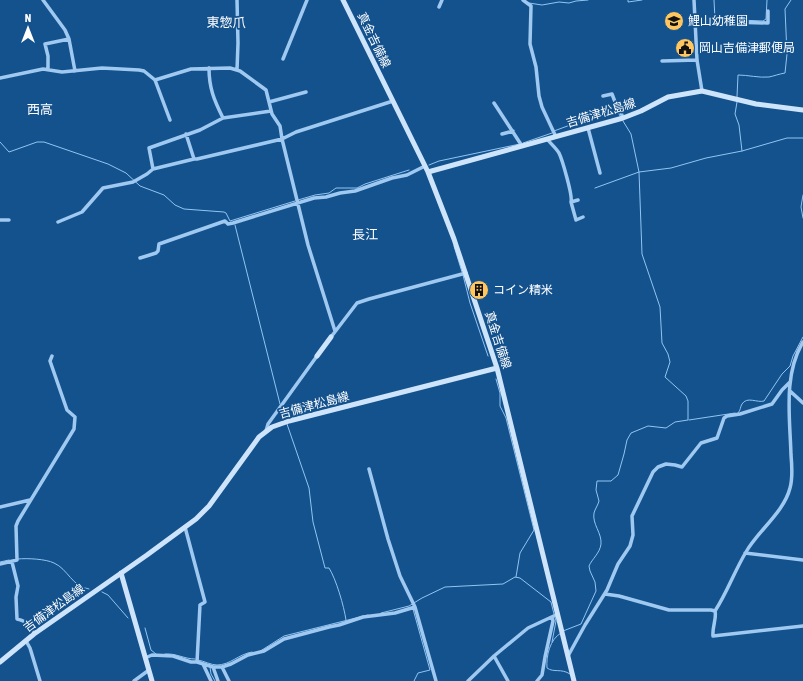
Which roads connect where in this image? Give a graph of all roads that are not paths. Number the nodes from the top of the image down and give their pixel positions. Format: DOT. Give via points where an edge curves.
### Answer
graph roads {
  1 [pos="43,0"];
  2 [pos="237,0"];
  3 [pos="307,0"];
  4 [pos="344,0"];
  5 [pos="442,0"];
  6 [pos="522,0"];
  7 [pos="694,0"];
  8 [pos="439,7"];
  9 [pos="768,11"];
  10 [pos="696,21"];
  11 [pos="69,39"];
  12 [pos="283,59"];
  13 [pos="698,60"];
  14 [pos="662,61"];
  15 [pos="209,68"];
  16 [pos="48,69"];
  17 [pos="237,70"];
  18 [pos="75,71"];
  19 [pos="0,78"];
  20 [pos="155,80"];
  21 [pos="702,91"];
  22 [pos="306,92"];
  23 [pos="603,96"];
  24 [pos="393,101"];
  25 [pos="270,102"];
  26 [pos="494,103"];
  27 [pos="803,110"];
  28 [pos="272,111"];
  29 [pos="223,118"];
  30 [pos="623,118"];
  31 [pos="170,120"];
  32 [pos="588,128"];
  33 [pos="513,131"];
  34 [pos="186,134"];
  35 [pos="502,134"];
  36 [pos="556,136"];
  37 [pos="282,139"];
  38 [pos="547,139"];
  39 [pos="522,146"];
  40 [pos="194,159"];
  41 [pos="425,166"];
  42 [pos="153,169"];
  43 [pos="428,172"];
  44 [pos="600,173"];
  45 [pos="578,200"];
  46 [pos="571,202"];
  47 [pos="298,204"];
  48 [pos="583,217"];
  49 [pos="0,220"];
  50 [pos="9,220"];
  51 [pos="58,222"];
  52 [pos="140,258"];
  53 [pos="466,274"];
  54 [pos="335,331"];
  55 [pos="331,337"];
  56 [pos="803,342"];
  57 [pos="52,356"];
  58 [pos="317,356"];
  59 [pos="497,368"];
  60 [pos="790,382"];
  61 [pos="790,391"];
  62 [pos="803,404"];
  63 [pos="266,431"];
  64 [pos="369,469"];
  65 [pos="30,500"];
  66 [pos="0,506"];
  67 [pos="185,528"];
  68 [pos="745,553"];
  69 [pos="803,560"];
  70 [pos="12,562"];
  71 [pos="0,564"];
  72 [pos="121,573"];
  73 [pos="605,594"];
  74 [pos="413,606"];
  75 [pos="714,611"];
  76 [pos="555,616"];
  77 [pos="803,626"];
  78 [pos="34,634"];
  79 [pos="26,641"];
  80 [pos="494,656"];
  81 [pos="568,656"];
  82 [pos="145,658"];
  83 [pos="197,660"];
  84 [pos="0,662"];
  85 [pos="209,666"];
  86 [pos="222,667"];
  87 [pos="149,670"];
  88 [pos="40,681"];
  89 [pos="134,681"];
  90 [pos="152,681"];
  91 [pos="211,681"];
  92 [pos="218,681"];
  93 [pos="229,681"];
  94 [pos="436,681"];
  95 [pos="468,681"];
  96 [pos="508,681"];
  97 [pos="537,681"];
  98 [pos="574,681"];
  1 -- 11 [label="street"];
  2 -- 17 [label="street"];
  3 -- 12 [label="street"];
  4 -- 24 [label="main road, 真金吉備線"];
  5 -- 8 [label="street"];
  6 -- 36 [label="street" via="531,6 530,44 539,96"];
  7 -- 10 [label="street"];
  9 -- 10 [label="street" via="768,23"];
  10 -- 13 [label="street"];
  11 -- 16 [label="street" via="45,44"];
  11 -- 18 [label="street"];
  13 -- 14 [label="street"];
  13 -- 21 [label="street"];
  15 -- 17 [label="street"];
  15 -- 20 [label="street" via="191,69"];
  15 -- 29 [label="street" via="212,96"];
  16 -- 18 [label="street"];
  16 -- 19 [label="street"];
  17 -- 25 [label="street" via="264,88"];
  18 -- 20 [label="street" via="102,68 140,70"];
  20 -- 31 [label="street"];
  21 -- 27 [label="main road, 吉備津松島線" via="756,104"];
  21 -- 30 [label="main road, 吉備津松島線" via="668,97"];
  22 -- 25 [label="street"];
  23 -- 30 [label="street" via="612,94"];
  24 -- 37 [label="street" via="296,132"];
  24 -- 41 [label="main road, 真金吉備線"];
  25 -- 28 [label="street"];
  26 -- 33 [label="street"];
  28 -- 29 [label="street"];
  28 -- 37 [label="street" via="280,126"];
  29 -- 34 [label="street"];
  30 -- 32 [label="main road, 吉備津松島線"];
  32 -- 36 [label="main road, 吉備津松島線"];
  32 -- 44 [label="street"];
  33 -- 35 [label="street"];
  33 -- 39 [label="street"];
  34 -- 40 [label="street"];
  34 -- 42 [label="street" via="149,148"];
  36 -- 38 [label="main road, 吉備津松島線"];
  37 -- 40 [label="street"];
  37 -- 47 [label="street"];
  38 -- 39 [label="main road, 吉備津松島線"];
  38 -- 46 [label="street" via="560,154"];
  39 -- 43 [label="main road, 吉備津松島線"];
  40 -- 42 [label="street"];
  41 -- 43 [label="main road, 真金吉備線"];
  41 -- 47 [label="street" via="407,175 355,191 314,198"];
  42 -- 51 [label="street" via="133,182 103,188 82,212"];
  43 -- 53 [label="main road, 真金吉備線"];
  45 -- 46 [label="street"];
  46 -- 48 [label="street" via="576,220"];
  47 -- 52 [label="street" via="233,223 228,224 225,221 159,244 156,252"];
  47 -- 54 [label="street"];
  49 -- 50 [label="street"];
  53 -- 54 [label="street" via="357,303"];
  53 -- 59 [label="main road, 真金吉備線"];
  54 -- 55 [label="street"];
  55 -- 58 [label="main road"];
  56 -- 60 [label="street" via="794,361"];
  57 -- 65 [label="street" via="50,361 67,410 75,418 74,429"];
  58 -- 63 [label="street" via="268,424"];
  59 -- 63 [label="main road, 吉備津松島線" via="289,420"];
  59 -- 76 [label="main road, 真金吉備線"];
  60 -- 61 [label="street"];
  60 -- 73 [label="street" via="772,404 724,418 717,438 701,443 682,467 666,464 656,469 634,509 632,543 618,564"];
  61 -- 62 [label="street"];
  61 -- 68 [label="street" via="790,489 782,506"];
  63 -- 67 [label="main road, 吉備津松島線" via="252,446 209,506"];
  64 -- 74 [label="street" via="397,567"];
  65 -- 66 [label="street"];
  65 -- 70 [label="street" via="16,526 18,559"];
  67 -- 72 [label="main road, 吉備津松島線"];
  67 -- 83 [label="street" via="206,602 200,605"];
  68 -- 69 [label="street"];
  68 -- 75 [label="street" via="723,599"];
  70 -- 71 [label="street"];
  70 -- 78 [label="street" via="18,586 17,619 28,624"];
  72 -- 78 [label="main road, 吉備津松島線"];
  72 -- 82 [label="main road"];
  73 -- 75 [label="street" via="666,609"];
  73 -- 81 [label="street"];
  74 -- 86 [label="street" via="284,639 264,651"];
  74 -- 94 [label="street"];
  75 -- 77 [label="street" via="714,636"];
  76 -- 80 [label="street" via="528,628"];
  76 -- 81 [label="main road, 真金吉備線" via="563,631"];
  76 -- 97 [label="street" via="542,675"];
  78 -- 79 [label="main road, 吉備津松島線"];
  79 -- 84 [label="main road, 吉備津松島線"];
  79 -- 88 [label="street"];
  80 -- 95 [label="street"];
  80 -- 96 [label="street"];
  81 -- 98 [label="main road, 真金吉備線"];
  82 -- 83 [label="street" via="152,655 173,656 191,662"];
  82 -- 87 [label="main road"];
  83 -- 85 [label="street"];
  85 -- 86 [label="street"];
  85 -- 91 [label="street"];
  85 -- 92 [label="street"];
  86 -- 93 [label="street"];
  87 -- 89 [label="street"];
  87 -- 90 [label="main road"];
}
